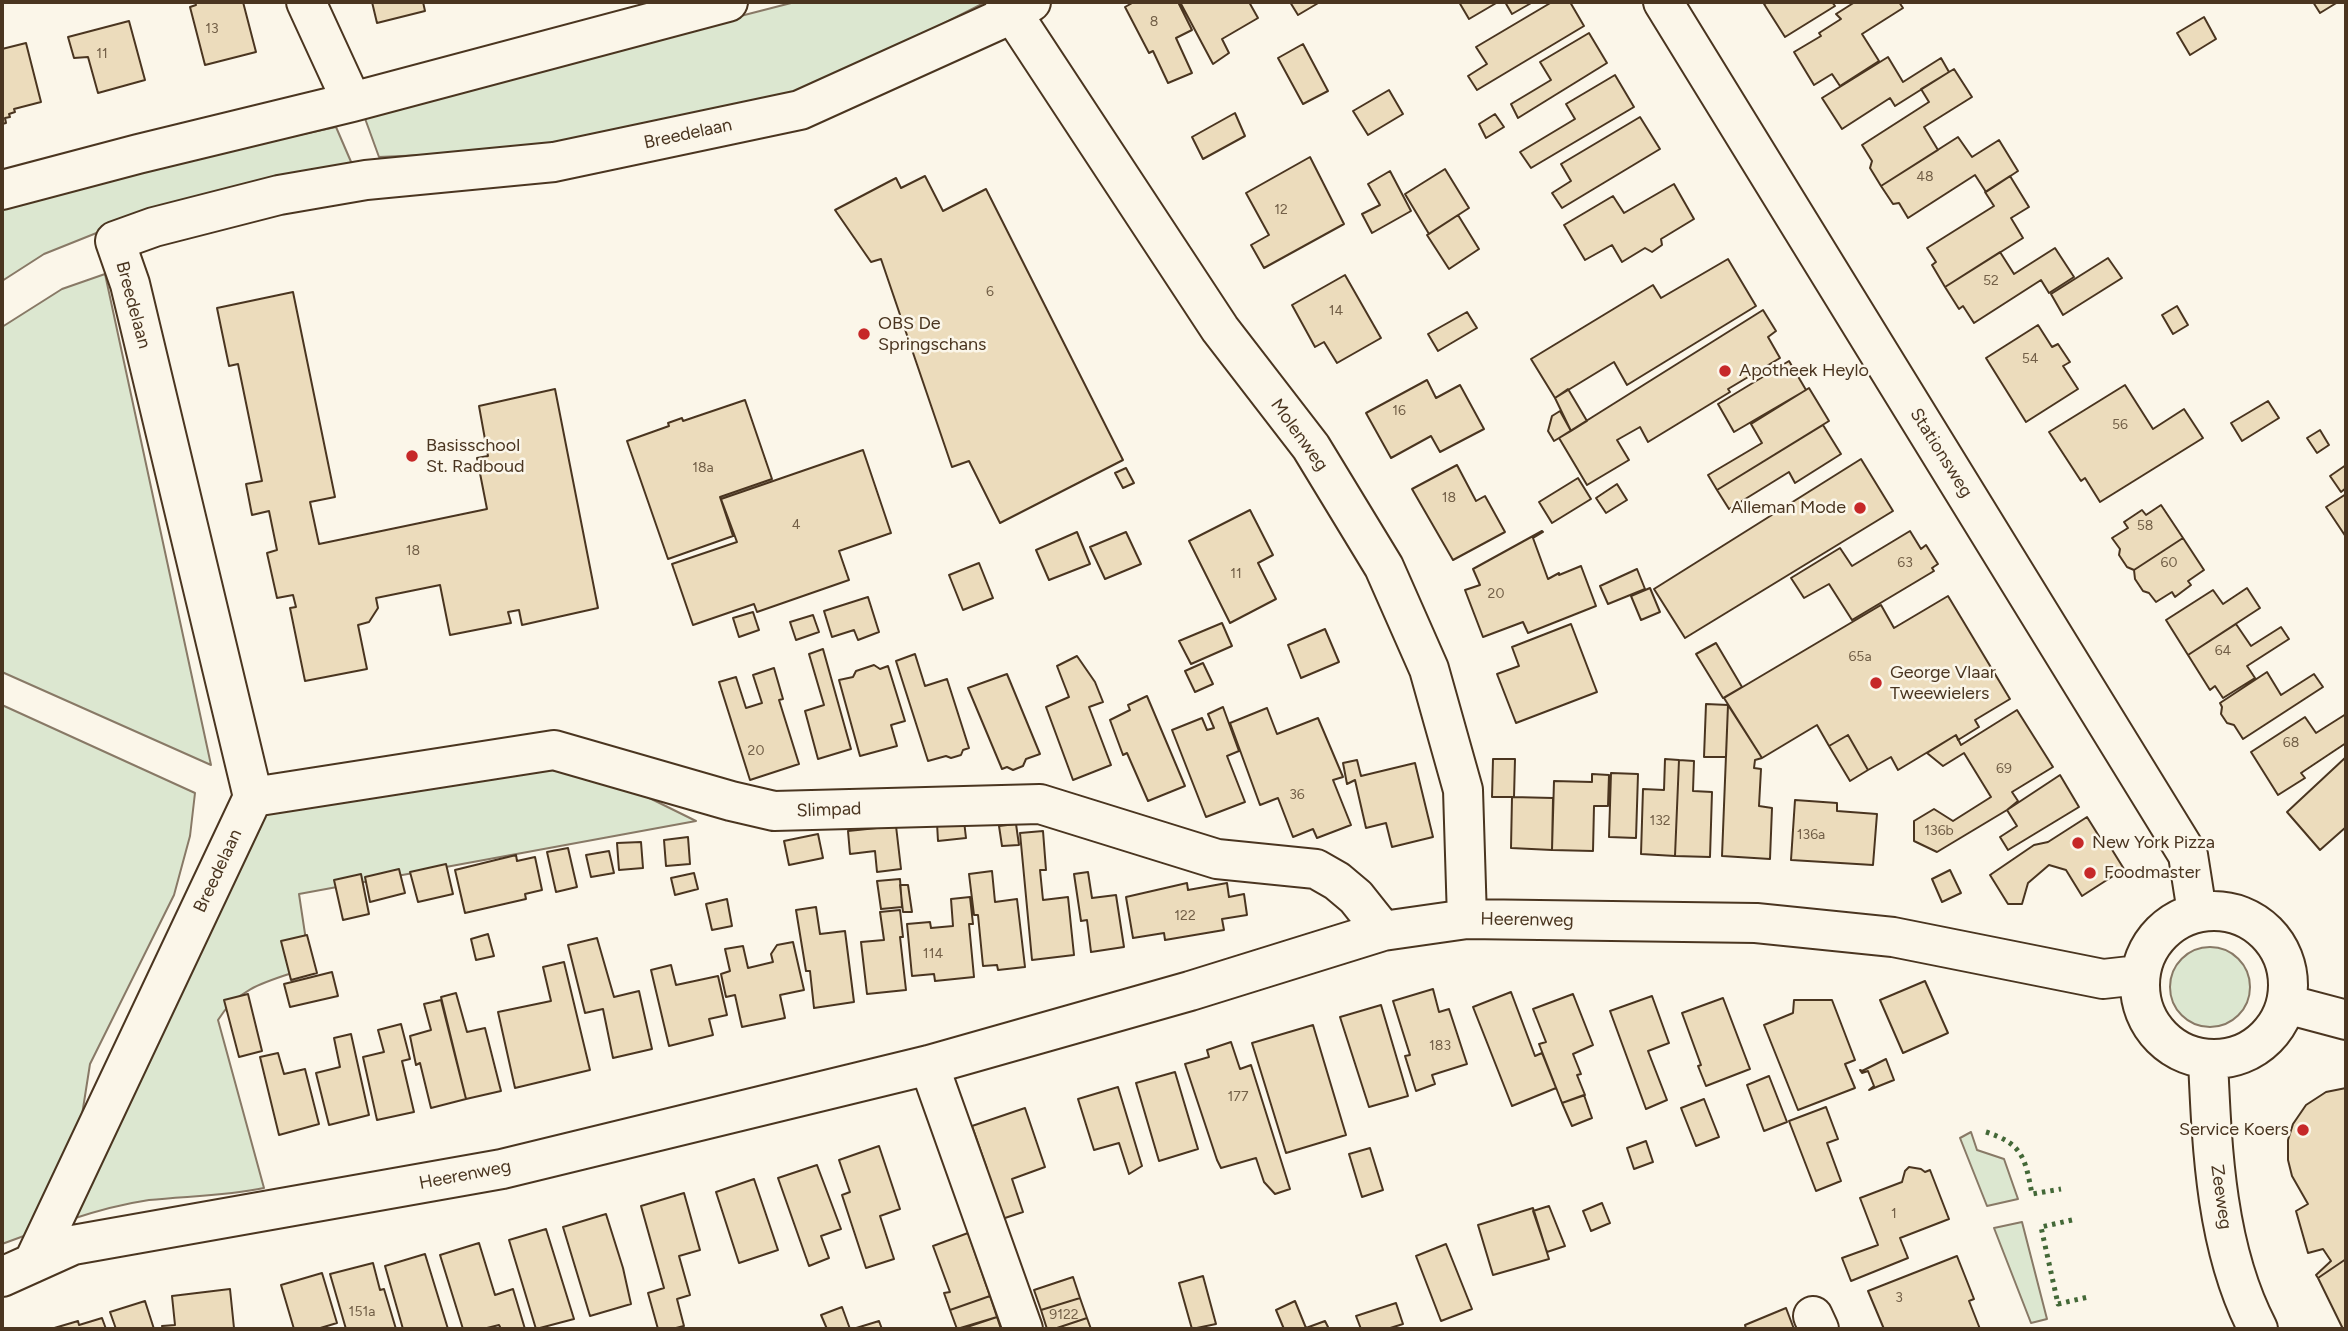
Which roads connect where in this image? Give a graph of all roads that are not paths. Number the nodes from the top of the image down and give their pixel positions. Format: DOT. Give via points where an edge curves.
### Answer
graph roads {
  1 [pos="306,2"];
  2 [pos="727,2"];
  3 [pos="1663,2"];
  4 [pos="1016,6"];
  5 [pos="352,102"];
  6 [pos="2,190"];
  7 [pos="253,797"];
  8 [pos="2197,912"];
  9 [pos="1467,919"];
  10 [pos="1383,931"];
  11 [pos="2139,975"];
  12 [pos="2287,1004"];
  13 [pos="2346,1020"];
  14 [pos="2208,1060"];
  15 [pos="929,1065"];
  16 [pos="17,1270"];
  17 [pos="1023,1329"];
  18 [pos="2258,1329"];
  1 -- 5 [label="street"];
  2 -- 5 [label="street"];
  3 -- 8 [label="street, Stationsweg" via="2188,855"];
  4 -- 7 [label="street, Breedelaan" via="800,110 554,162 366,180 279,195 115,241 130,285"];
  4 -- 9 [label="street, Molenweg" via="1220,330 1311,447 1384,567 1429,669 1463,790"];
  5 -- 6 [label="street"];
  7 -- 10 [label="street, Slimpad" via="554,750 774,811 1040,804 1217,859 1315,869 1356,897"];
  7 -- 16 [label="street, Breedelaan"];
  8 -- 11 [label="street" via="2176,920 2158,935"];
  8 -- 12 [label="street" via="2234,914 2267,933 2282,954 2289,978"];
  9 -- 10 [label="street, Heerenweg"];
  9 -- 11 [label="street, Heerenweg" via="1756,923 1893,937 2103,979"];
  10 -- 15 [label="street, Heerenweg"];
  11 -- 14 [label="street" via="2140,999 2148,1022 2164,1041 2184,1054"];
  12 -- 13 [label="street"];
  12 -- 14 [label="street" via="2276,1028 2258,1046 2234,1058"];
  14 -- 18 [label="street, Zeeweg" via="2221,1218 2244,1303"];
  15 -- 16 [label="street, Heerenweg" via="502,1169 73,1245"];
  15 -- 17 [label="street"];
}
